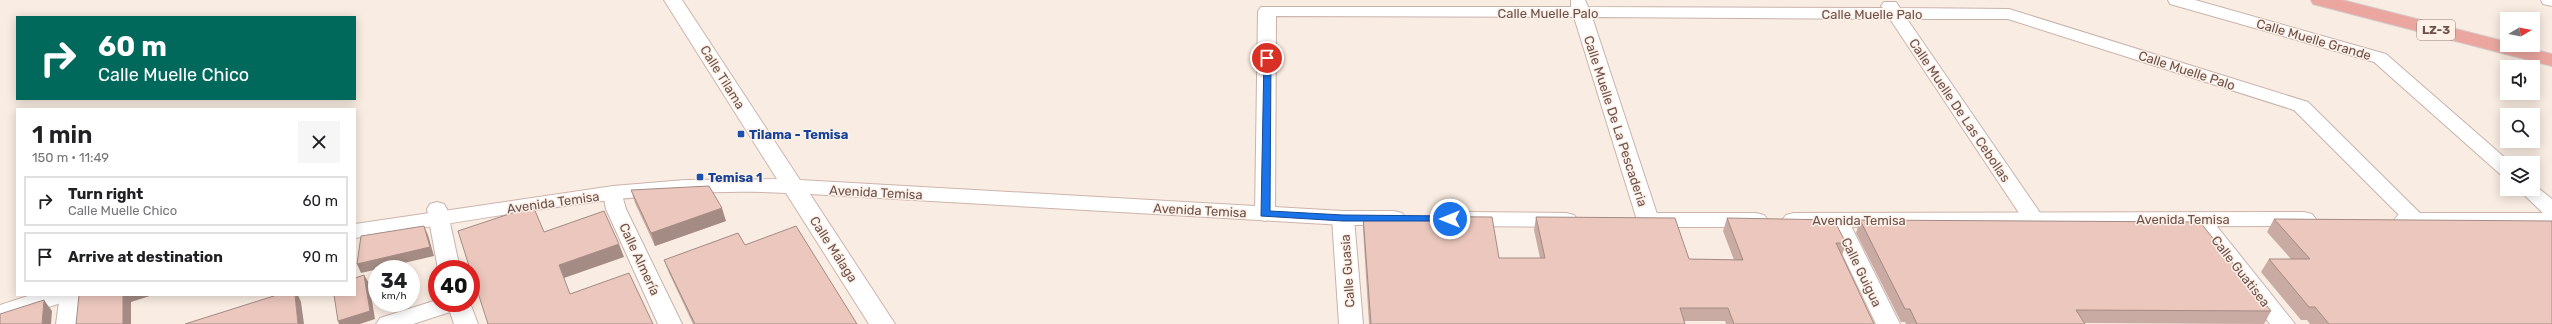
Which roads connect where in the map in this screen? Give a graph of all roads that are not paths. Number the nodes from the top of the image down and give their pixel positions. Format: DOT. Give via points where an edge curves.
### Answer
graph roads {
  1 [pos="673,0"];
  2 [pos="2176,0"];
  3 [pos="2320,0"];
  4 [pos="2374,0"];
  5 [pos="1580,6"];
  6 [pos="1891,7"];
  7 [pos="2500,32"];
  8 [pos="2540,43"];
  9 [pos="2552,46"];
  10 [pos="2552,60"];
  11 [pos="2500,164"];
  12 [pos="789,181"];
  13 [pos="613,193"];
  14 [pos="2536,196"];
  15 [pos="2552,210"];
  16 [pos="438,214"];
  17 [pos="1265,214"];
  18 [pos="1343,218"];
  19 [pos="1414,218"];
  20 [pos="1437,219"];
  21 [pos="2200,219"];
  22 [pos="1585,220"];
  23 [pos="1624,220"];
  24 [pos="1648,220"];
  25 [pos="1837,220"];
  26 [pos="2034,220"];
  27 [pos="2328,220"];
  28 [pos="2384,220"];
  29 [pos="2416,220"];
  30 [pos="2552,220"];
  31 [pos="356,222"];
  32 [pos="356,231"];
  33 [pos="447,260"];
  34 [pos="21,296"];
  35 [pos="55,296"];
  36 [pos="71,296"];
  37 [pos="0,303"];
  38 [pos="428,311"];
  39 [pos="462,312"];
  40 [pos="0,314"];
  41 [pos="68,324"];
  42 [pos="388,324"];
  43 [pos="466,324"];
  44 [pos="670,324"];
  45 [pos="882,324"];
  46 [pos="1351,324"];
  47 [pos="1888,324"];
  48 [pos="2283,324"];
  1 -- 12 [label="street, Calle Tilama"];
  2 -- 11 [label="street, Calle Muelle Grande" via="2380,58"];
  3 -- 10 [label="highway, LZ-3"];
  4 -- 7 [label="highway, LZ-3"];
  5 -- 6 [label="street, Calle Muelle Palo"];
  5 -- 17 [label="street, Calle Muelle Palo" via="1267,11"];
  5 -- 24 [label="street, Calle Muelle De La Pescaderia"];
  6 -- 26 [label="street, Calle Muelle De Las Cebollas"];
  6 -- 29 [label="street, Calle Muelle Palo" via="2009,14 2302,106"];
  8 -- 9 [label="highway"];
  12 -- 13 [label="street, Avenida Temisa"];
  12 -- 16 [label="street, Avenida Temisa" via="642,179"];
  12 -- 17 [label="street, Avenida Temisa"];
  12 -- 45 [label="street, Calle Málaga"];
  13 -- 16 [label="street, Avenida Temisa"];
  13 -- 44 [label="street, Calle Almería" via="616,209"];
  14 -- 15 [label="street"];
  16 -- 31 [label="street, Avenida Temisa"];
  16 -- 32 [label="street, Avenida Temisa"];
  16 -- 33 [label="street"];
  17 -- 18 [label="street, Avenida Temisa"];
  18 -- 19 [label="street, Avenida Temisa"];
  18 -- 46 [label="street, Calle Guasia"];
  20 -- 22 [label="street"];
  21 -- 26 [label="street, Avenida Temisa"];
  21 -- 27 [label="street, Avenida Temisa"];
  21 -- 48 [label="street, Calle Guatisea"];
  23 -- 24 [label="street, Avenida Temisa"];
  24 -- 25 [label="street, Avenida Temisa"];
  25 -- 26 [label="street, Avenida Temisa"];
  25 -- 47 [label="street, Calle Guigua"];
  28 -- 29 [label="street"];
  29 -- 30 [label="street"];
  34 -- 37 [label="street"];
  35 -- 40 [label="street"];
  36 -- 41 [label="street"];
  38 -- 42 [label="street"];
  39 -- 43 [label="street"];
}
